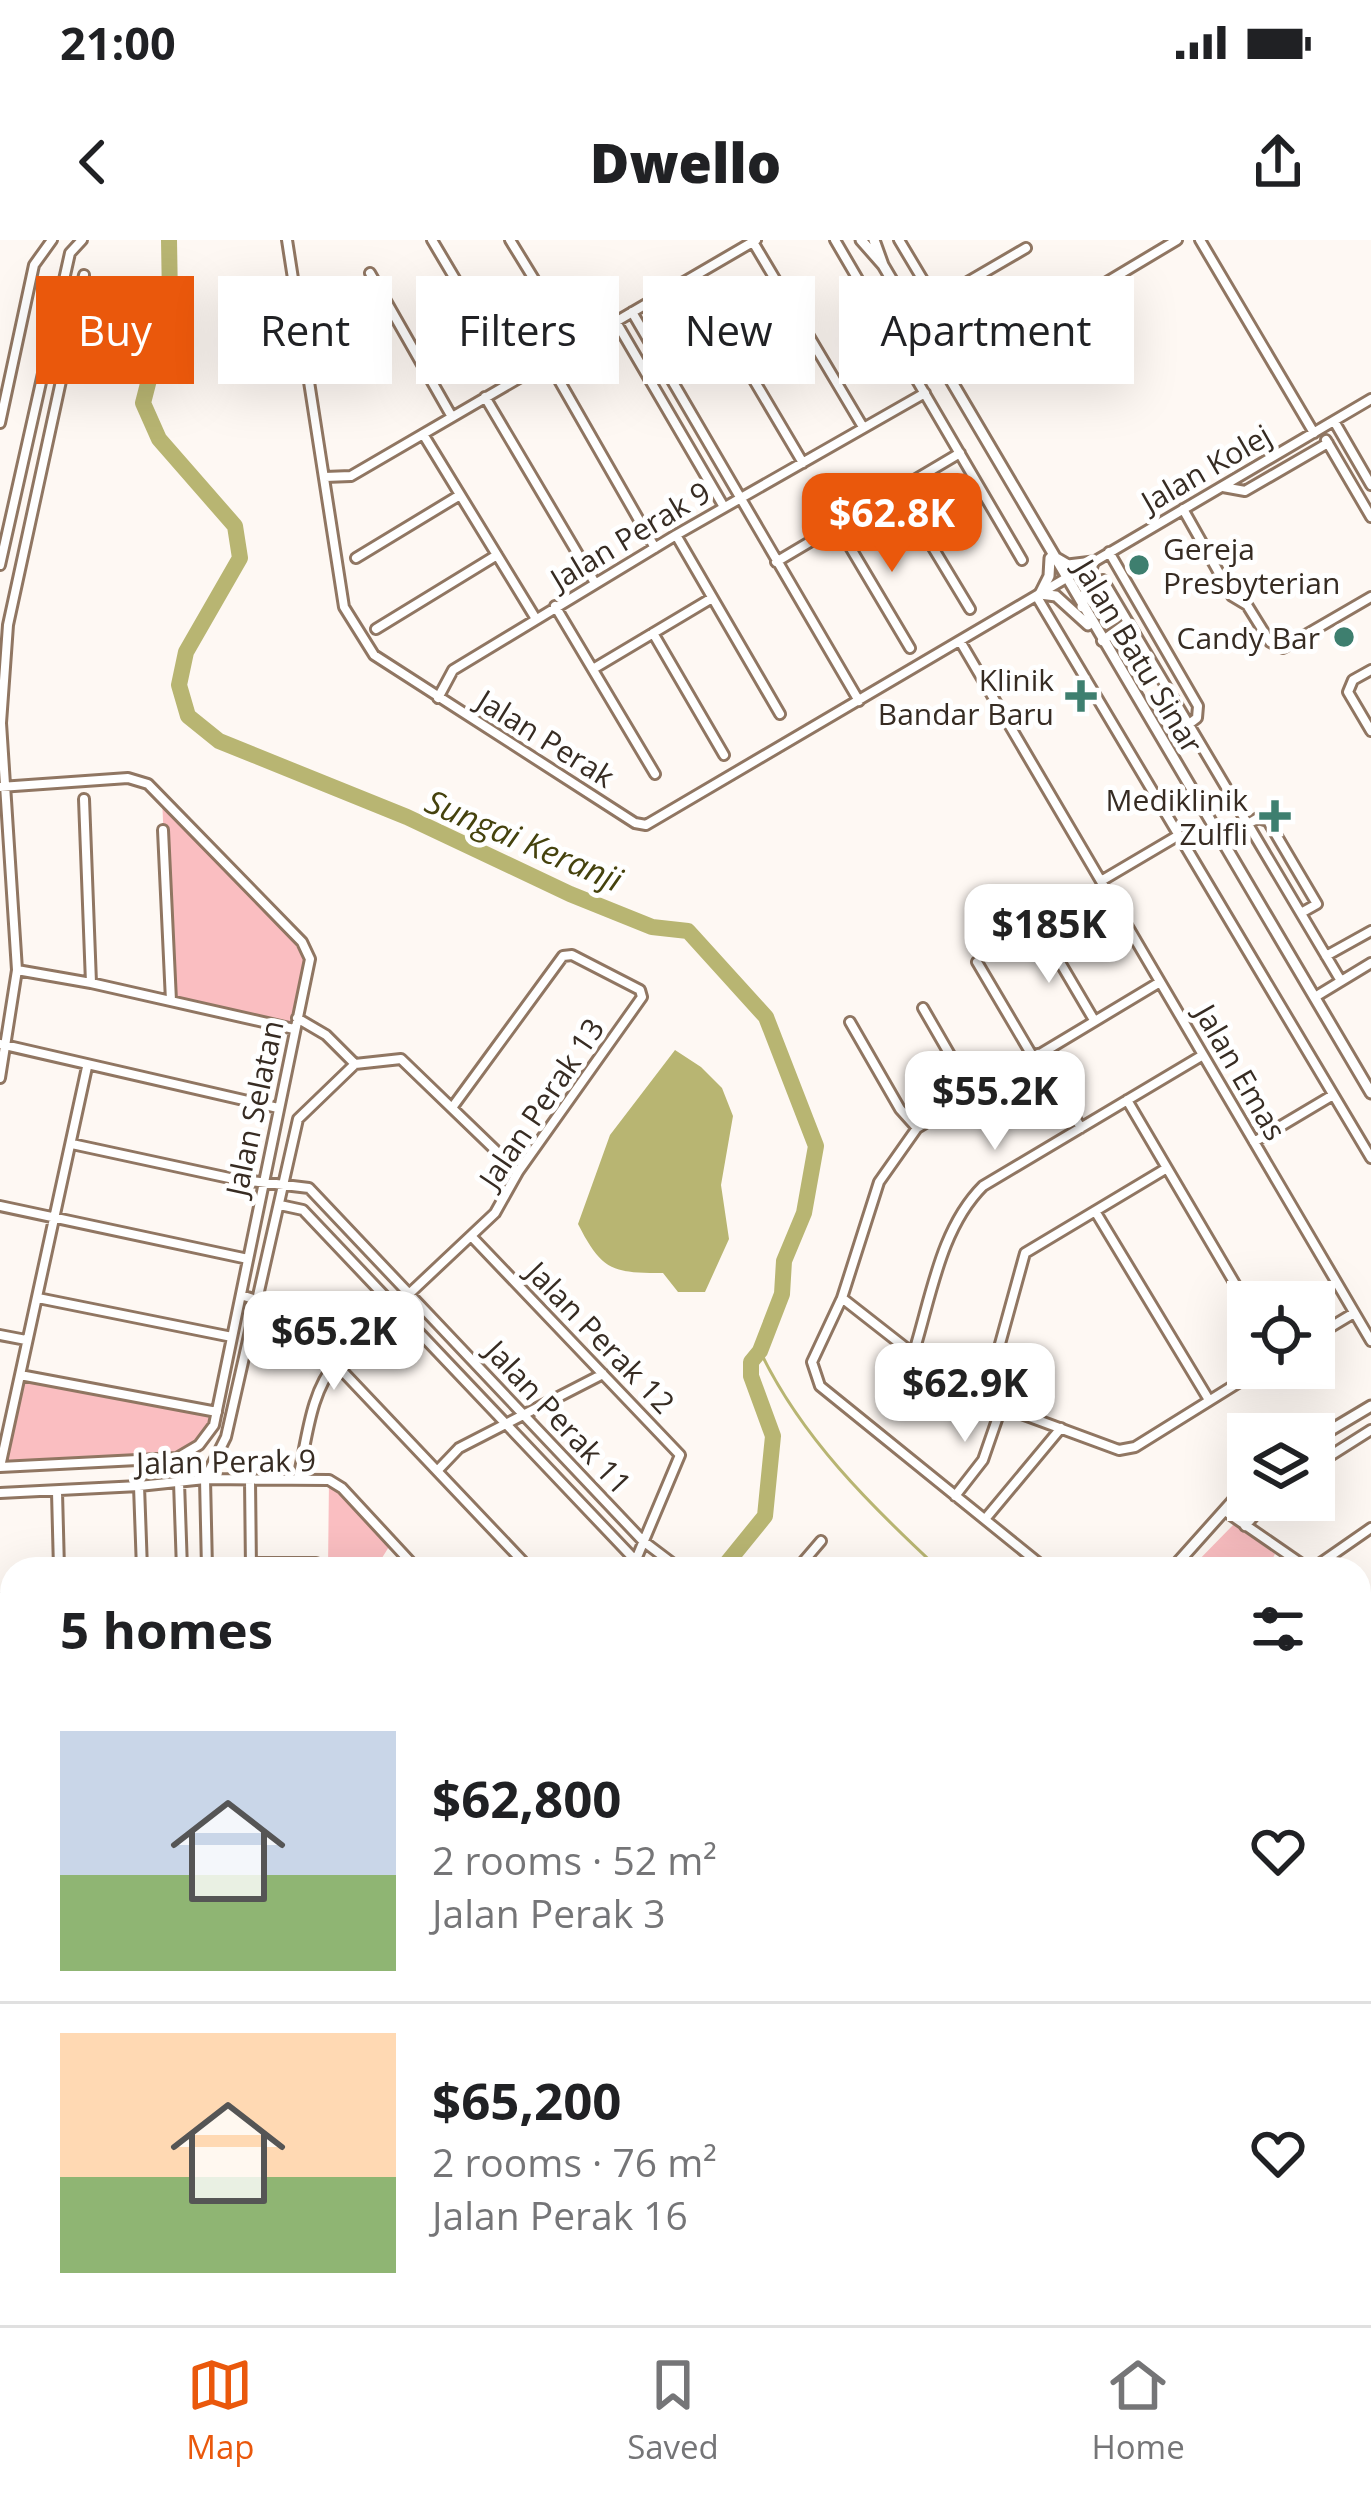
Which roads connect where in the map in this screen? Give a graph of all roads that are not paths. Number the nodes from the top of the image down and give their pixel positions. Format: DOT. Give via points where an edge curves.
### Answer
graph roads {
  1 [pos="52,240"];
  2 [pos="82,240"];
  3 [pos="286,240"];
  4 [pos="432,240"];
  5 [pos="510,240"];
  6 [pos="727,240"];
  7 [pos="835,240"];
  8 [pos="862,240"];
  9 [pos="874,240"];
  10 [pos="1177,240"];
  11 [pos="1200,240"];
  12 [pos="755,241"];
  13 [pos="901,241"];
  14 [pos="1027,248"];
  15 [pos="734,253"];
  16 [pos="883,265"];
  17 [pos="370,273"];
  18 [pos="84,275"];
  19 [pos="453,276"];
  20 [pos="532,276"];
  21 [pos="694,276"];
  22 [pos="889,276"];
  23 [pos="920,276"];
  24 [pos="978,276"];
  25 [pos="1117,276"];
  26 [pos="643,306"];
  27 [pos="632,312"];
  28 [pos="619,320"];
  29 [pos="619,327"];
  30 [pos="508,384"];
  31 [pos="561,384"];
  32 [pos="756,384"];
  33 [pos="952,384"];
  34 [pos="925,393"];
  35 [pos="485,398"];
  36 [pos="1371,399"];
  37 [pos="452,416"];
  38 [pos="1334,422"];
  39 [pos="0,423"];
  40 [pos="863,428"];
  41 [pos="1317,431"];
  42 [pos="1340,431"];
  43 [pos="423,434"];
  44 [pos="1327,441"];
  45 [pos="960,452"];
  46 [pos="803,464"];
  47 [pos="325,477"];
  48 [pos="1371,485"];
  49 [pos="1222,487"];
  50 [pos="898,488"];
  51 [pos="460,495"];
  52 [pos="739,499"];
  53 [pos="724,507"];
  54 [pos="1183,509"];
  55 [pos="1371,517"];
  56 [pos="837,524"];
  57 [pos="676,535"];
  58 [pos="656,548"];
  59 [pos="1109,552"];
  60 [pos="1050,553"];
  61 [pos="497,555"];
  62 [pos="356,559"];
  63 [pos="1022,560"];
  64 [pos="776,562"];
  65 [pos="1093,562"];
  66 [pos="0,565"];
  67 [pos="1065,579"];
  68 [pos="1103,580"];
  69 [pos="595,583"];
  70 [pos="1038,596"];
  71 [pos="1371,596"];
  72 [pos="712,598"];
  73 [pos="556,606"];
  74 [pos="1082,607"];
  75 [pos="970,608"];
  76 [pos="536,619"];
  77 [pos="1128,622"];
  78 [pos="376,629"];
  79 [pos="653,633"];
  80 [pos="1100,637"];
  81 [pos="960,641"];
  82 [pos="910,648"];
  83 [pos="593,669"];
  84 [pos="1371,670"];
  85 [pos="438,698"];
  86 [pos="859,700"];
  87 [pos="780,714"];
  88 [pos="1189,724"];
  89 [pos="1371,731"];
  90 [pos="724,755"];
  91 [pos="655,773"];
  92 [pos="2,787"];
  93 [pos="84,799"];
  94 [pos="1248,824"];
  95 [pos="163,830"];
  96 [pos="1179,835"];
  97 [pos="1101,881"];
  98 [pos="1301,913"];
  99 [pos="1041,929"];
  100 [pos="1371,931"];
  101 [pos="1327,956"];
  102 [pos="977,962"];
  103 [pos="1371,963"];
  104 [pos="17,970"];
  105 [pos="1341,981"];
  106 [pos="1160,982"];
  107 [pos="91,983"];
  108 [pos="1315,997"];
  109 [pos="171,1001"];
  110 [pos="923,1009"];
  111 [pos="297,1018"];
  112 [pos="1094,1020"];
  113 [pos="850,1022"];
  114 [pos="294,1029"];
  115 [pos="3,1045"];
  116 [pos="1203,1054"];
  117 [pos="1035,1056"];
  118 [pos="355,1064"];
  119 [pos="88,1067"];
  120 [pos="0,1078"];
  121 [pos="972,1093"];
  122 [pos="1371,1093"];
  123 [pos="1333,1095"];
  124 [pos="1127,1100"];
  125 [pos="454,1106"];
  126 [pos="278,1108"];
  127 [pos="917,1128"];
  128 [pos="1081,1128"];
  129 [pos="1254,1142"];
  130 [pos="72,1144"];
  131 [pos="1371,1158"];
  132 [pos="1167,1168"];
  133 [pos="518,1172"];
  134 [pos="263,1182"];
  135 [pos="285,1184"];
  136 [pos="280,1205"];
  137 [pos="0,1206"];
  138 [pos="1095,1211"];
  139 [pos="56,1220"];
  140 [pos="472,1237"];
  141 [pos="248,1259"];
  142 [pos="1233,1281"];
  143 [pos="241,1294"];
  144 [pos="410,1294"];
  145 [pos="38,1298"];
  146 [pos="842,1298"];
  147 [pos="259,1299"];
  148 [pos="1354,1313"];
  149 [pos="1335,1324"];
  150 [pos="0,1335"];
  151 [pos="232,1337"];
  152 [pos="26,1340"];
  153 [pos="1371,1341"];
  154 [pos="914,1355"];
  155 [pos="336,1363"];
  156 [pos="603,1374"];
  157 [pos="20,1375"];
  158 [pos="1227,1389"];
  159 [pos="1209,1400"];
  160 [pos="984,1402"];
  161 [pos="1371,1407"];
  162 [pos="1001,1408"];
  163 [pos="217,1412"];
  164 [pos="524,1416"];
  165 [pos="506,1424"];
  166 [pos="1060,1428"];
  167 [pos="1335,1428"];
  168 [pos="1371,1430"];
  169 [pos="1335,1453"];
  170 [pos="0,1467"];
  171 [pos="438,1470"];
  172 [pos="298,1478"];
  173 [pos="205,1479"];
  174 [pos="250,1480"];
  175 [pos="179,1482"];
  176 [pos="139,1486"];
  177 [pos="57,1492"];
  178 [pos="0,1493"];
  179 [pos="955,1496"];
  180 [pos="1227,1509"];
  181 [pos="1225,1511"];
  182 [pos="986,1518"];
  183 [pos="1249,1521"];
  184 [pos="1245,1526"];
  185 [pos="1371,1528"];
  186 [pos="644,1541"];
  187 [pos="821,1541"];
  188 [pos="59,1557"];
  189 [pos="142,1557"];
  190 [pos="182,1557"];
  191 [pos="207,1557"];
  192 [pos="251,1557"];
  193 [pos="406,1557"];
  194 [pos="519,1557"];
  195 [pos="627,1557"];
  196 [pos="637,1557"];
  197 [pos="665,1557"];
  198 [pos="807,1557"];
  199 [pos="1032,1557"];
  200 [pos="1183,1557"];
  201 [pos="1293,1557"];
  202 [pos="1329,1557"];
  1 -- 39 [label="street" via="34,265"];
  2 -- 66 [label="street" via="70,253"];
  3 -- 47 [label="street, Jalan Perak"];
  4 -- 19 [label="street"];
  5 -- 20 [label="street"];
  6 -- 15 [label="street"];
  7 -- 34 [label="street"];
  8 -- 16 [label="street"];
  9 -- 16 [label="street, Jalan Batu Sinar"];
  10 -- 25 [label="street"];
  11 -- 41 [label="street"];
  12 -- 15 [label="street"];
  12 -- 40 [label="street"];
  13 -- 23 [label="street"];
  14 -- 24 [label="street"];
  15 -- 21 [label="street"];
  16 -- 22 [label="street, Jalan Batu Sinar"];
  17 -- 37 [label="street"];
  18 -- 92 [label="street" via="8,625"];
  26 -- 27 [label="street"];
  27 -- 28 [label="street"];
  27 -- 52 [label="street"];
  29 -- 53 [label="street"];
  30 -- 35 [label="street"];
  31 -- 58 [label="street"];
  32 -- 46 [label="street"];
  33 -- 60 [label="street, Jalan Batu Sinar"];
  34 -- 40 [label="street, Jalan Perak 9"];
  34 -- 45 [label="street"];
  35 -- 37 [label="street"];
  35 -- 69 [label="street"];
  36 -- 38 [label="street, Jalan Kolej"];
  37 -- 43 [label="street"];
  38 -- 41 [label="street, Jalan Kolej"];
  38 -- 42 [label="street"];
  40 -- 46 [label="street, Jalan Perak 9"];
  41 -- 44 [label="street"];
  41 -- 49 [label="street, Jalan Kolej"];
  42 -- 44 [label="street"];
  42 -- 48 [label="street"];
  43 -- 47 [label="street" via="351,476"];
  43 -- 51 [label="street"];
  44 -- 49 [label="street" via="1245,491"];
  44 -- 55 [label="street"];
  45 -- 50 [label="street"];
  45 -- 63 [label="street"];
  46 -- 52 [label="street, Jalan Perak 9"];
  47 -- 85 [label="street, Jalan Perak" via="344,607 355,629 374,655"];
  49 -- 54 [label="street, Jalan Kolej"];
  50 -- 56 [label="street"];
  50 -- 75 [label="street"];
  51 -- 61 [label="street"];
  51 -- 62 [label="street"];
  52 -- 53 [label="street, Jalan Perak 9"];
  52 -- 64 [label="street"];
  53 -- 57 [label="street, Jalan Perak 9"];
  54 -- 59 [label="street, Jalan Kolej"];
  54 -- 71 [label="street" via="1232,596 1270,642 1283,648"];
  56 -- 64 [label="street"];
  56 -- 82 [label="street"];
  57 -- 58 [label="street, Jalan Perak 9"];
  57 -- 72 [label="street"];
  58 -- 69 [label="street, Jalan Perak 9"];
  59 -- 65 [label="street, Jalan Kolej"];
  59 -- 88 [label="street, Jalan Batu Sinar" via="1198,706"];
  60 -- 65 [label="street" via="1068,565"];
  60 -- 67 [label="street, Jalan Batu Sinar"];
  60 -- 70 [label="street"];
  61 -- 76 [label="street"];
  61 -- 78 [label="street"];
  64 -- 86 [label="street"];
  65 -- 67 [label="street, Jalan Kolej"];
  65 -- 74 [label="street"];
  67 -- 70 [label="street, Jalan Perak"];
  67 -- 74 [label="street, Jalan Batu Sinar"];
  68 -- 77 [label="street"];
  69 -- 73 [label="street, Jalan Perak 9"];
  70 -- 80 [label="street" via="1056,596"];
  70 -- 81 [label="street, Jalan Perak"];
  70 -- 96 [label="street"];
  72 -- 79 [label="street"];
  72 -- 87 [label="street"];
  73 -- 76 [label="street, Jalan Perak 9"];
  73 -- 83 [label="street"];
  74 -- 80 [label="street, Jalan Batu Sinar"];
  76 -- 85 [label="street, Jalan Perak 9" via="453,670"];
  77 -- 80 [label="street"];
  77 -- 88 [label="street"];
  79 -- 83 [label="street"];
  79 -- 90 [label="street"];
  80 -- 108 [label="street, Jalan Batu Sinar"];
  81 -- 86 [label="street, Jalan Perak"];
  81 -- 97 [label="street, Jalan Emas"];
  83 -- 91 [label="street"];
  84 -- 89 [label="street" via="1348,692"];
  85 -- 86 [label="street, Jalan Perak" via="646,825"];
  88 -- 94 [label="street, Jalan Batu Sinar"];
  92 -- 104 [label="street"];
  92 -- 111 [label="street, Jalan Selatan" via="128,778 148,784 302,942 310,959"];
  93 -- 107 [label="street"];
  94 -- 98 [label="street, Jalan Batu Sinar"];
  94 -- 98 [label="street" via="1268,821 1317,904"];
  95 -- 109 [label="street"];
  96 -- 97 [label="street"];
  96 -- 123 [label="street"];
  97 -- 106 [label="street, Jalan Emas"];
  98 -- 101 [label="street, Jalan Batu Sinar"];
  99 -- 112 [label="street"];
  100 -- 101 [label="street"];
  101 -- 105 [label="street, Jalan Batu Sinar"];
  102 -- 117 [label="street"];
  103 -- 105 [label="street"];
  104 -- 107 [label="street"];
  104 -- 115 [label="street"];
  105 -- 108 [label="street"];
  106 -- 112 [label="street"];
  106 -- 116 [label="street, Jalan Emas"];
  107 -- 109 [label="street"];
  108 -- 122 [label="street, Jalan Batu Sinar"];
  109 -- 114 [label="street"];
  110 -- 121 [label="street"];
  111 -- 114 [label="street, Jalan Selatan"];
  111 -- 118 [label="street"];
  112 -- 117 [label="street"];
  113 -- 127 [label="street"];
  114 -- 126 [label="street, Jalan Selatan"];
  115 -- 119 [label="street"];
  115 -- 120 [label="street"];
  116 -- 124 [label="street"];
  116 -- 129 [label="street, Jalan Emas"];
  117 -- 121 [label="street"];
  117 -- 128 [label="street"];
  118 -- 125 [label="street" via="401,1059"];
  118 -- 135 [label="street" via="298,1119"];
  119 -- 126 [label="street"];
  119 -- 130 [label="street"];
  121 -- 127 [label="street"];
  123 -- 129 [label="street"];
  123 -- 131 [label="street"];
  124 -- 128 [label="street"];
  124 -- 132 [label="street"];
  125 -- 133 [label="street"];
  125 -- 133 [label="street, Jalan Perak 13" via="567,954 640,990"];
  126 -- 134 [label="street, Jalan Selatan"];
  127 -- 146 [label="street" via="878,1182"];
  128 -- 154 [label="street" via="983,1186 958,1212"];
  129 -- 148 [label="street, Jalan Emas"];
  130 -- 134 [label="street"];
  130 -- 139 [label="street"];
  132 -- 138 [label="street"];
  132 -- 142 [label="street"];
  133 -- 140 [label="street, Jalan Perak 13" via="496,1214"];
  134 -- 135 [label="street"];
  134 -- 141 [label="street, Jalan Selatan"];
  135 -- 136 [label="street"];
  135 -- 144 [label="street, Jalan Perak 11" via="309,1188"];
  136 -- 147 [label="street"];
  136 -- 165 [label="street, Jalan Perak 11" via="303,1210"];
  137 -- 139 [label="street"];
  138 -- 159 [label="street"];
  138 -- 160 [label="street" via="1025,1253"];
  139 -- 141 [label="street"];
  139 -- 145 [label="street"];
  140 -- 144 [label="street, Jalan Perak 13"];
  140 -- 156 [label="street, Jalan Perak 12"];
  141 -- 143 [label="street, Jalan Selatan"];
  143 -- 147 [label="street"];
  143 -- 151 [label="street, Jalan Selatan"];
  144 -- 164 [label="street, Jalan Perak 11"];
  145 -- 151 [label="street"];
  145 -- 152 [label="street"];
  146 -- 154 [label="street"];
  146 -- 179 [label="street" via="812,1362 814,1378"];
  147 -- 155 [label="street" via="281,1308"];
  147 -- 173 [label="street" via="226,1437"];
  148 -- 149 [label="street"];
  148 -- 153 [label="street, Jalan Emas"];
  150 -- 152 [label="street"];
  151 -- 163 [label="street, Jalan Selatan"];
  152 -- 157 [label="street"];
  154 -- 160 [label="street"];
  155 -- 171 [label="street"];
  155 -- 172 [label="street" via="324,1376"];
  156 -- 164 [label="street"];
  156 -- 186 [label="street, Jalan Perak 12" via="680,1455"];
  157 -- 163 [label="street"];
  157 -- 170 [label="street"];
  158 -- 159 [label="street"];
  159 -- 166 [label="street" via="1126,1451"];
  160 -- 162 [label="street"];
  161 -- 167 [label="street"];
  162 -- 166 [label="street"];
  162 -- 179 [label="street" via="983,1460"];
  163 -- 170 [label="street, Jalan Selatan" via="199,1445 176,1458"];
  164 -- 165 [label="street"];
  164 -- 186 [label="street, Jalan Perak 11"];
  165 -- 171 [label="street" via="459,1448"];
  165 -- 195 [label="street, Jalan Perak 11"];
  166 -- 182 [label="street"];
  168 -- 169 [label="street"];
  171 -- 194 [label="street"];
  172 -- 174 [label="street, Jalan Perak 9"];
  172 -- 193 [label="street, Jalan Perak 9" via="341,1488"];
  173 -- 174 [label="street, Jalan Perak 9"];
  173 -- 175 [label="street, Jalan Perak 9"];
  173 -- 191 [label="street"];
  174 -- 192 [label="street"];
  175 -- 176 [label="street, Jalan Perak 9"];
  175 -- 190 [label="street"];
  176 -- 177 [label="street, Jalan Perak 9"];
  176 -- 189 [label="street"];
  177 -- 178 [label="street, Jalan Perak 9"];
  177 -- 188 [label="street"];
  179 -- 182 [label="street"];
  180 -- 181 [label="street"];
  181 -- 184 [label="street"];
  181 -- 200 [label="street"];
  182 -- 199 [label="street"];
  183 -- 184 [label="street"];
  184 -- 201 [label="street"];
  185 -- 202 [label="street"];
  186 -- 196 [label="street"];
  186 -- 197 [label="street, Jalan Perak 11"];
  187 -- 198 [label="street"];
}
